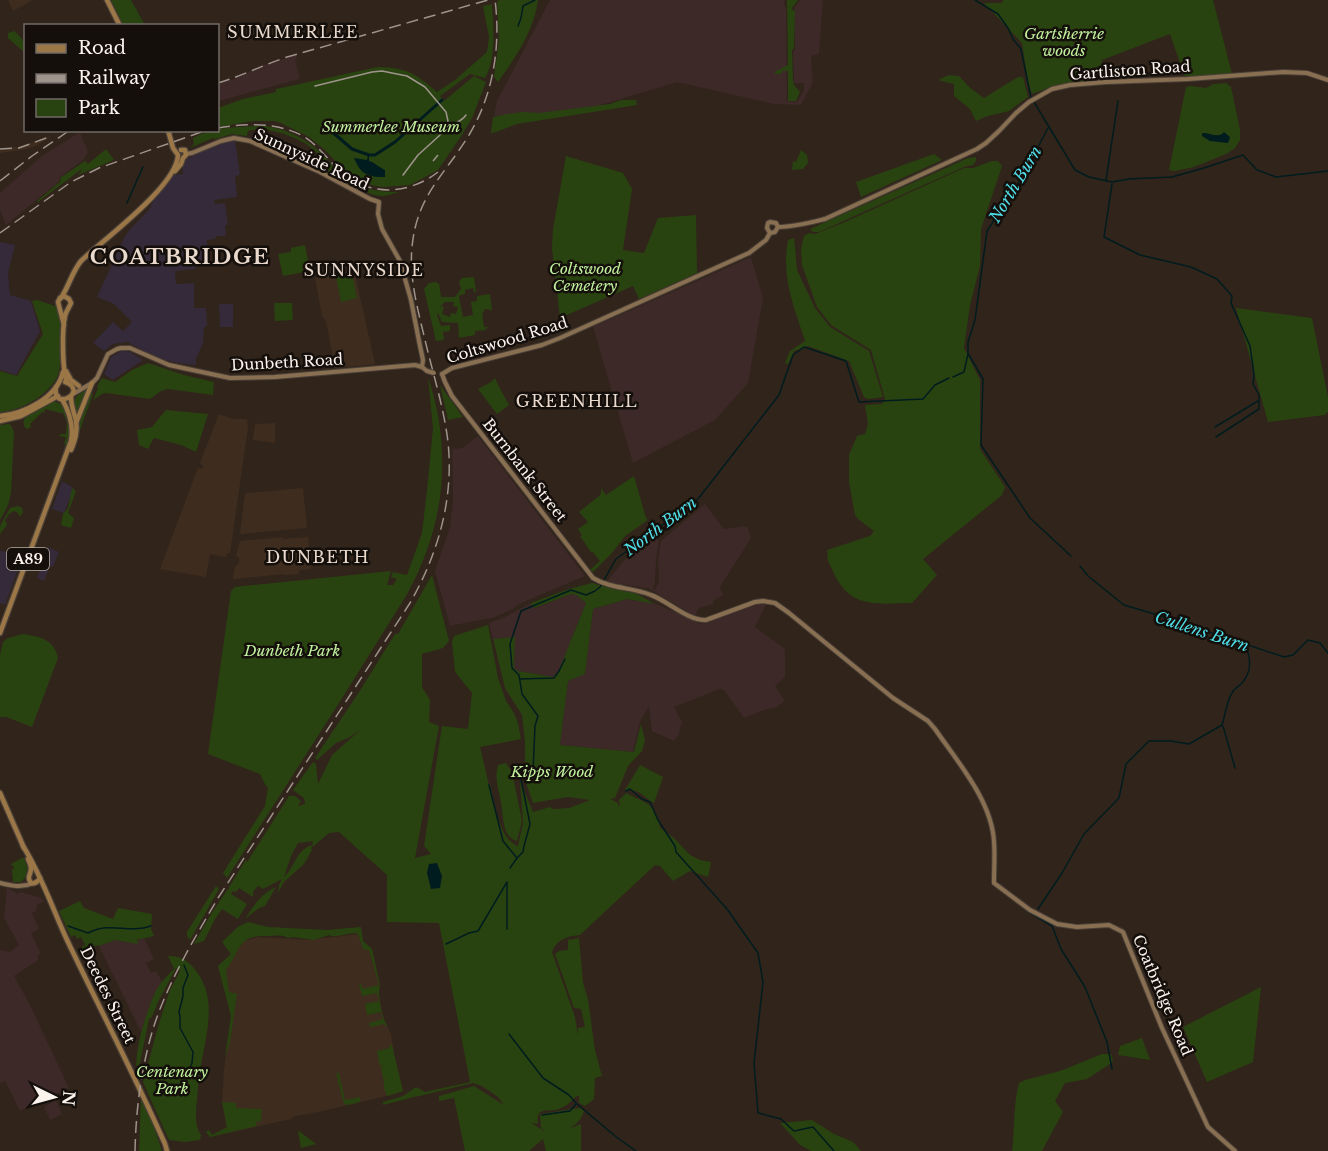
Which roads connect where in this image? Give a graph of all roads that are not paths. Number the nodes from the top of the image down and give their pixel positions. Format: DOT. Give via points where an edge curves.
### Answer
graph roads {
  1 [pos="107,0"];
  2 [pos="119,24"];
  3 [pos="1328,80"];
  4 [pos="168,132"];
  5 [pos="181,154"];
  6 [pos="778,227"];
  7 [pos="770,233"];
  8 [pos="70,281"];
  9 [pos="61,298"];
  10 [pos="69,298"];
  11 [pos="59,307"];
  12 [pos="68,309"];
  13 [pos="64,325"];
  14 [pos="64,364"];
  15 [pos="422,367"];
  16 [pos="442,374"];
  17 [pos="69,383"];
  18 [pos="91,384"];
  19 [pos="57,385"];
  20 [pos="79,386"];
  21 [pos="72,395"];
  22 [pos="60,398"];
  23 [pos="0,416"];
  24 [pos="0,421"];
  25 [pos="76,423"];
  26 [pos="56,485"];
  27 [pos="760,601"];
  28 [pos="0,633"];
  29 [pos="0,793"];
  30 [pos="23,846"];
  31 [pos="30,876"];
  32 [pos="37,879"];
  33 [pos="0,883"];
  34 [pos="20,886"];
  35 [pos="168,1151"];
  36 [pos="1235,1151"];
  1 -- 2 [label="main road"];
  3 -- 6 [label="main road, Gartliston Road" via="1307,73 1283,72 1106,82 1052,89 1029,102 977,149 858,205 799,226"];
  4 -- 5 [label="main road"];
  5 -- 8 [label="main road, A89" via="180,166 141,209 81,261"];
  5 -- 15 [label="main road, Sunnyside Road" via="234,138 250,141 379,202 382,229 403,270"];
  6 -- 7 [label="main road, Coltswood Road"];
  6 -- 7 [label="main road, Coltswood Road" via="768,223"];
  7 -- 16 [label="main road, Coltswood Road" via="749,253 577,331"];
  8 -- 9 [label="main road, A89"];
  8 -- 10 [label="main road, A89"];
  9 -- 10 [label="main road"];
  9 -- 11 [label="main road, A89"];
  10 -- 12 [label="main road, A89"];
  11 -- 12 [label="main road"];
  11 -- 13 [label="main road, A89"];
  12 -- 13 [label="main road, A89"];
  13 -- 14 [label="main road, A89"];
  14 -- 17 [label="main road, A89"];
  14 -- 19 [label="main road, A89"];
  14 -- 20 [label="main road" via="71,381"];
  15 -- 16 [label="main road, bridge"];
  15 -- 18 [label="main road, Dunbeth Road" via="230,378 169,365 130,348 121,348 108,354"];
  16 -- 27 [label="main road, Burnbank Street" via="453,396 593,578 652,595 701,620"];
  17 -- 19 [label="main road"];
  17 -- 20 [label="main road"];
  17 -- 21 [label="main road, A89"];
  18 -- 20 [label="main road"];
  18 -- 21 [label="main road"];
  18 -- 25 [label="main road"];
  19 -- 22 [label="main road, A89"];
  19 -- 23 [label="main road" via="32,406"];
  21 -- 22 [label="main road"];
  21 -- 25 [label="main road, A89"];
  22 -- 24 [label="main road"];
  22 -- 26 [label="main road, A89" via="72,421 72,434"];
  25 -- 26 [label="main road, A89" via="74,442"];
  26 -- 28 [label="main road, A89"];
  27 -- 36 [label="main road, Coatbridge Road" via="780,606 935,729 983,802 994,840 994,883 1057,924 1109,925 1123,932 1208,1127"];
  29 -- 30 [label="main road"];
  30 -- 31 [label="main road"];
  30 -- 32 [label="main road"];
  31 -- 32 [label="main road"];
  31 -- 32 [label="main road" via="34,872"];
  31 -- 34 [label="main road"];
  32 -- 34 [label="main road" via="28,886"];
  32 -- 35 [label="main road, Deedes Street"];
  33 -- 34 [label="main road"];
}
